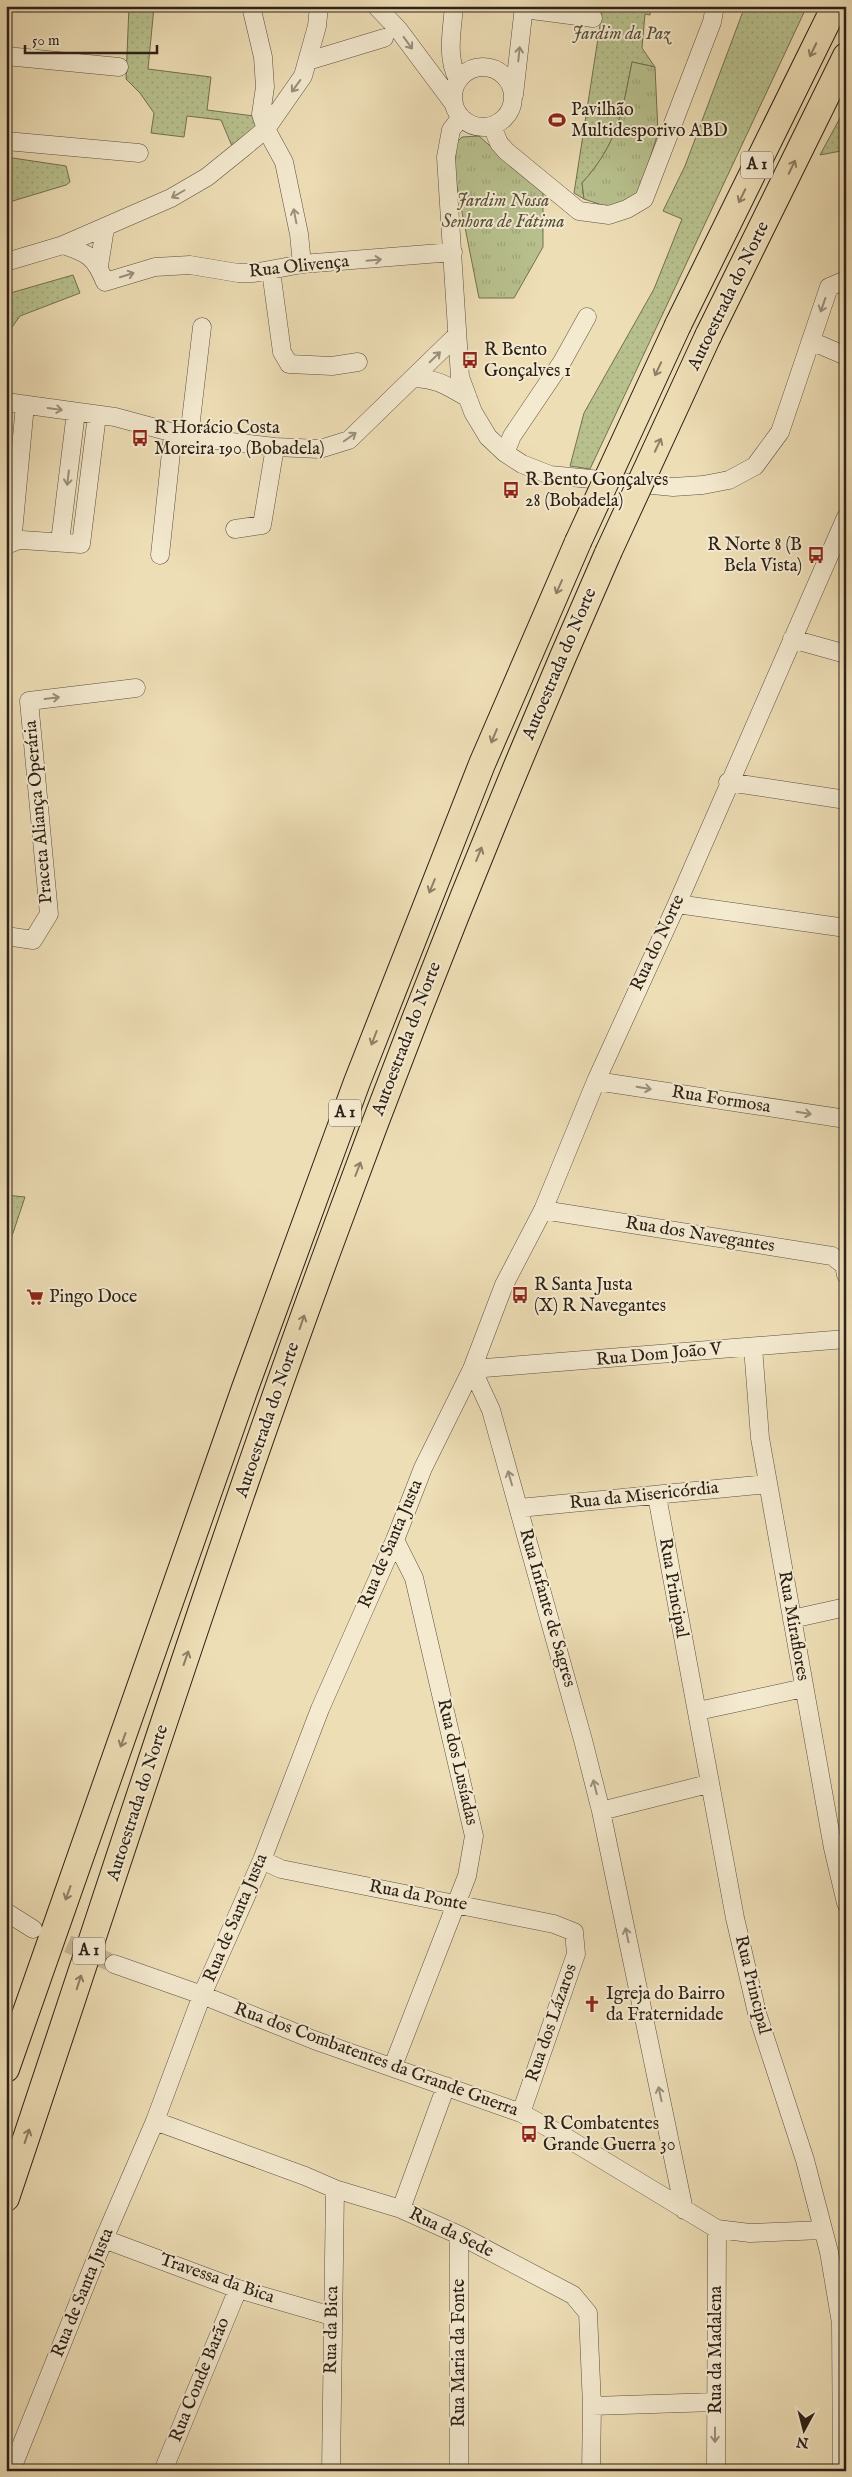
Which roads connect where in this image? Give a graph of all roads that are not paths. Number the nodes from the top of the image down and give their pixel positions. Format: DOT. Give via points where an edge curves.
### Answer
graph roads {
  1 [pos="251,6"];
  2 [pos="319,6"];
  3 [pos="376,6"];
  4 [pos="454,6"];
  5 [pos="715,6"];
  6 [pos="835,6"];
  7 [pos="524,8"];
  8 [pos="593,18"];
  9 [pos="384,38"];
  10 [pos="6,56"];
  11 [pos="846,56"];
  12 [pos="308,61"];
  13 [pos="119,67"];
  14 [pos="458,80"];
  15 [pos="514,101"];
  16 [pos="457,111"];
  17 [pos="492,126"];
  18 [pos="266,128"];
  19 [pos="6,141"];
  20 [pos="139,153"];
  21 [pos="105,228"];
  22 [pos="63,245"];
  23 [pos="453,252"];
  24 [pos="6,262"];
  25 [pos="302,264"];
  26 [pos="99,266"];
  27 [pos="271,271"];
  28 [pos="846,280"];
  29 [pos="586,318"];
  30 [pos="202,327"];
  31 [pos="457,335"];
  32 [pos="810,340"];
  33 [pos="846,356"];
  34 [pos="358,362"];
  35 [pos="413,378"];
  36 [pos="468,398"];
  37 [pos="6,402"];
  38 [pos="25,405"];
  39 [pos="76,412"];
  40 [pos="97,415"];
  41 [pos="181,436"];
  42 [pos="275,447"];
  43 [pos="505,453"];
  44 [pos="846,517"];
  45 [pos="235,530"];
  46 [pos="60,542"];
  47 [pos="9,543"];
  48 [pos="160,555"];
  49 [pos="792,639"];
  50 [pos="846,654"];
  51 [pos="136,688"];
  52 [pos="728,782"];
  53 [pos="846,800"];
  54 [pos="677,904"];
  55 [pos="846,928"];
  56 [pos="6,936"];
  57 [pos="596,1081"];
  58 [pos="846,1119"];
  59 [pos="543,1210"];
  60 [pos="846,1275"];
  61 [pos="846,1339"];
  62 [pos="753,1347"];
  63 [pos="472,1369"];
  64 [pos="768,1484"];
  65 [pos="657,1496"];
  66 [pos="519,1508"];
  67 [pos="395,1540"];
  68 [pos="846,1607"];
  69 [pos="792,1619"];
  70 [pos="804,1688"];
  71 [pos="698,1711"];
  72 [pos="708,1784"];
  73 [pos="601,1811"];
  74 [pos="262,1860"];
  75 [pos="846,1903"];
  76 [pos="457,1905"];
  77 [pos="6,1912"];
  78 [pos="33,1929"];
  79 [pos="574,1932"];
  80 [pos="114,1964"];
  81 [pos="202,1995"];
  82 [pos="393,2066"];
  83 [pos="6,2069"];
  84 [pos="446,2086"];
  85 [pos="521,2113"];
  86 [pos="155,2121"];
  87 [pos="335,2189"];
  88 [pos="6,2198"];
  89 [pos="401,2209"];
  90 [pos="684,2210"];
  91 [pos="717,2229"];
  92 [pos="824,2230"];
  93 [pos="459,2235"];
  94 [pos="104,2239"];
  95 [pos="238,2288"];
  96 [pos="332,2316"];
  97 [pos="843,2369"];
  98 [pos="715,2402"];
  99 [pos="592,2406"];
  100 [pos="10,2471"];
  101 [pos="163,2471"];
  102 [pos="331,2471"];
  103 [pos="459,2471"];
  104 [pos="591,2471"];
  105 [pos="716,2471"];
  106 [pos="842,2471"];
  1 -- 18 [label="street" via="263,57 265,87 261,114"];
  2 -- 12 [label="street"];
  3 -- 16 [label="street, one-way" via="398,29"];
  4 -- 14 [label="street" via="450,56"];
  5 -- 17 [label="street" via="712,22 644,199 627,209 609,215 579,212 506,151"];
  6 -- 83 [label="highway, Autoestrada do Norte / A 1, one-way, bridge" via="678,325 578,542 482,764 356,1082"];
  7 -- 8 [label="street"];
  15 -- 7 [label="street, one-way"];
  9 -- 12 [label="street"];
  10 -- 13 [label="street"];
  88 -- 11 [label="highway, Autoestrada do Norte / A 1, one-way, bridge" via="330,1242 464,891 608,552 708,336"];
  12 -- 18 [label="street, one-way" via="303,76"];
  14 -- 15 [label="street" via="472,68 481,66 498,70 510,83"];
  14 -- 16 [label="street" via="454,87"];
  15 -- 17 [label="street" via="506,116"];
  16 -- 17 [label="street" via="475,126"];
  16 -- 23 [label="street" via="446,157"];
  18 -- 21 [label="street, one-way" via="207,177 171,198"];
  25 -- 18 [label="street, one-way" via="284,162"];
  19 -- 20 [label="street"];
  21 -- 22 [label="street"];
  21 -- 26 [label="street"];
  22 -- 24 [label="street"];
  22 -- 26 [label="street, Rua Olivença" via="89,254"];
  25 -- 23 [label="street, Rua Olivença, one-way"];
  23 -- 31 [label="street"];
  25 -- 27 [label="street, Rua Olivença"];
  26 -- 27 [label="street, Rua Olivença, one-way" via="105,282 155,266 190,265 238,273"];
  27 -- 34 [label="street" via="282,352 289,364 332,366"];
  28 -- 32 [label="street, one-way" via="829,287"];
  29 -- 43 [label="street" via="562,362 512,436"];
  30 -- 41 [label="street"];
  35 -- 31 [label="street, one-way"];
  31 -- 36 [label="street" via="460,377"];
  32 -- 33 [label="street"];
  32 -- 43 [label="street" via="780,432 755,466 729,480 674,487 576,479 550,475"];
  35 -- 36 [label="street" via="443,382"];
  42 -- 35 [label="street, one-way" via="320,450 349,440"];
  36 -- 43 [label="street" via="488,436"];
  37 -- 38 [label="street"];
  38 -- 39 [label="street, one-way"];
  38 -- 47 [label="street"];
  39 -- 40 [label="street"];
  39 -- 46 [label="street, one-way"];
  40 -- 41 [label="street"];
  40 -- 46 [label="street" via="81,544"];
  41 -- 42 [label="street"];
  41 -- 48 [label="street"];
  42 -- 45 [label="street" via="262,525"];
  44 -- 49 [label="street, Rua do Norte"];
  46 -- 47 [label="street" via="22,540"];
  49 -- 50 [label="street"];
  49 -- 52 [label="street, Rua do Norte"];
  56 -- 51 [label="street, Praceta Aliança Operária, one-way" via="33,940 49,914 29,701"];
  52 -- 53 [label="street"];
  52 -- 54 [label="street, Rua do Norte"];
  54 -- 55 [label="street"];
  54 -- 57 [label="street, Rua do Norte"];
  57 -- 58 [label="street, Rua Formosa, one-way"];
  57 -- 59 [label="street, Rua do Norte"];
  59 -- 60 [label="street, Rua dos Navegantes" via="832,1256 844,1265"];
  59 -- 63 [label="street, Rua do Norte" via="504,1285"];
  61 -- 62 [label="street, Rua Dom João V"];
  62 -- 63 [label="street, Rua Dom João V"];
  62 -- 64 [label="street, Rua Miraflores" via="760,1438"];
  66 -- 63 [label="street, Rua Infante de Sagres, one-way" via="491,1410"];
  63 -- 67 [label="street, Rua de Santa Justa" via="423,1468"];
  64 -- 65 [label="street, Rua da Misericórdia"];
  64 -- 69 [label="street, Rua Miraflores"];
  65 -- 66 [label="street, Rua da Misericórdia"];
  65 -- 71 [label="street, Rua Principal"];
  73 -- 66 [label="street, Rua Infante de Sagres, one-way"];
  67 -- 74 [label="street, Rua de Santa Justa" via="320,1709"];
  67 -- 76 [label="street, Rua dos Lusíadas" via="414,1578 474,1836 467,1876"];
  68 -- 69 [label="street"];
  69 -- 70 [label="street, Rua Miraflores"];
  70 -- 71 [label="street"];
  70 -- 75 [label="street, Rua Miraflores"];
  71 -- 72 [label="street, Rua Principal"];
  72 -- 73 [label="street"];
  72 -- 92 [label="street, Rua Principal" via="757,2013"];
  90 -- 73 [label="street, Rua Infante de Sagres, one-way"];
  74 -- 76 [label="street, Rua da Ponte" via="281,1868"];
  74 -- 81 [label="street, Rua de Santa Justa"];
  76 -- 79 [label="street, Rua da Ponte" via="554,1924"];
  76 -- 82 [label="street, Rua dos Lusíadas"];
  77 -- 78 [label="street"];
  79 -- 85 [label="street, Rua dos Lázaros" via="576,1954"];
  80 -- 81 [label="street, Rua dos Combatentes da Grande Guerra"];
  81 -- 82 [label="street, Rua dos Combatentes da Grande Guerra" via="314,2040"];
  81 -- 86 [label="street, Rua de Santa Justa"];
  82 -- 84 [label="street, Rua dos Combatentes da Grande Guerra"];
  84 -- 85 [label="street, Rua dos Combatentes da Grande Guerra"];
  84 -- 89 [label="street"];
  85 -- 90 [label="street, Rua dos Combatentes da Grande Guerra"];
  86 -- 87 [label="street, Rua da Sede"];
  86 -- 94 [label="street, Rua de Santa Justa"];
  87 -- 89 [label="street, Rua da Sede"];
  87 -- 96 [label="street, Rua da Bica"];
  89 -- 93 [label="street, Rua da Sede"];
  90 -- 91 [label="street, Rua dos Combatentes da Grande Guerra"];
  91 -- 92 [label="street, Rua dos Combatentes da Grande Guerra" via="750,2233"];
  91 -- 98 [label="street, Rua da Madalena"];
  92 -- 97 [label="street, Rua Principal" via="841,2323"];
  93 -- 99 [label="street, Rua da Sede" via="573,2295 588,2313"];
  93 -- 103 [label="street, Rua Maria da Fonte"];
  94 -- 95 [label="street, Travessa da Bica"];
  94 -- 100 [label="street, Rua de Santa Justa"];
  95 -- 96 [label="street, Travessa da Bica"];
  95 -- 101 [label="street, Rua Conde Barão"];
  96 -- 102 [label="street, Rua da Bica"];
  97 -- 106 [label="street, Rua Principal"];
  98 -- 99 [label="street"];
  98 -- 105 [label="street, Rua da Madalena, one-way"];
  99 -- 104 [label="street, Rua da Sede"];
}
